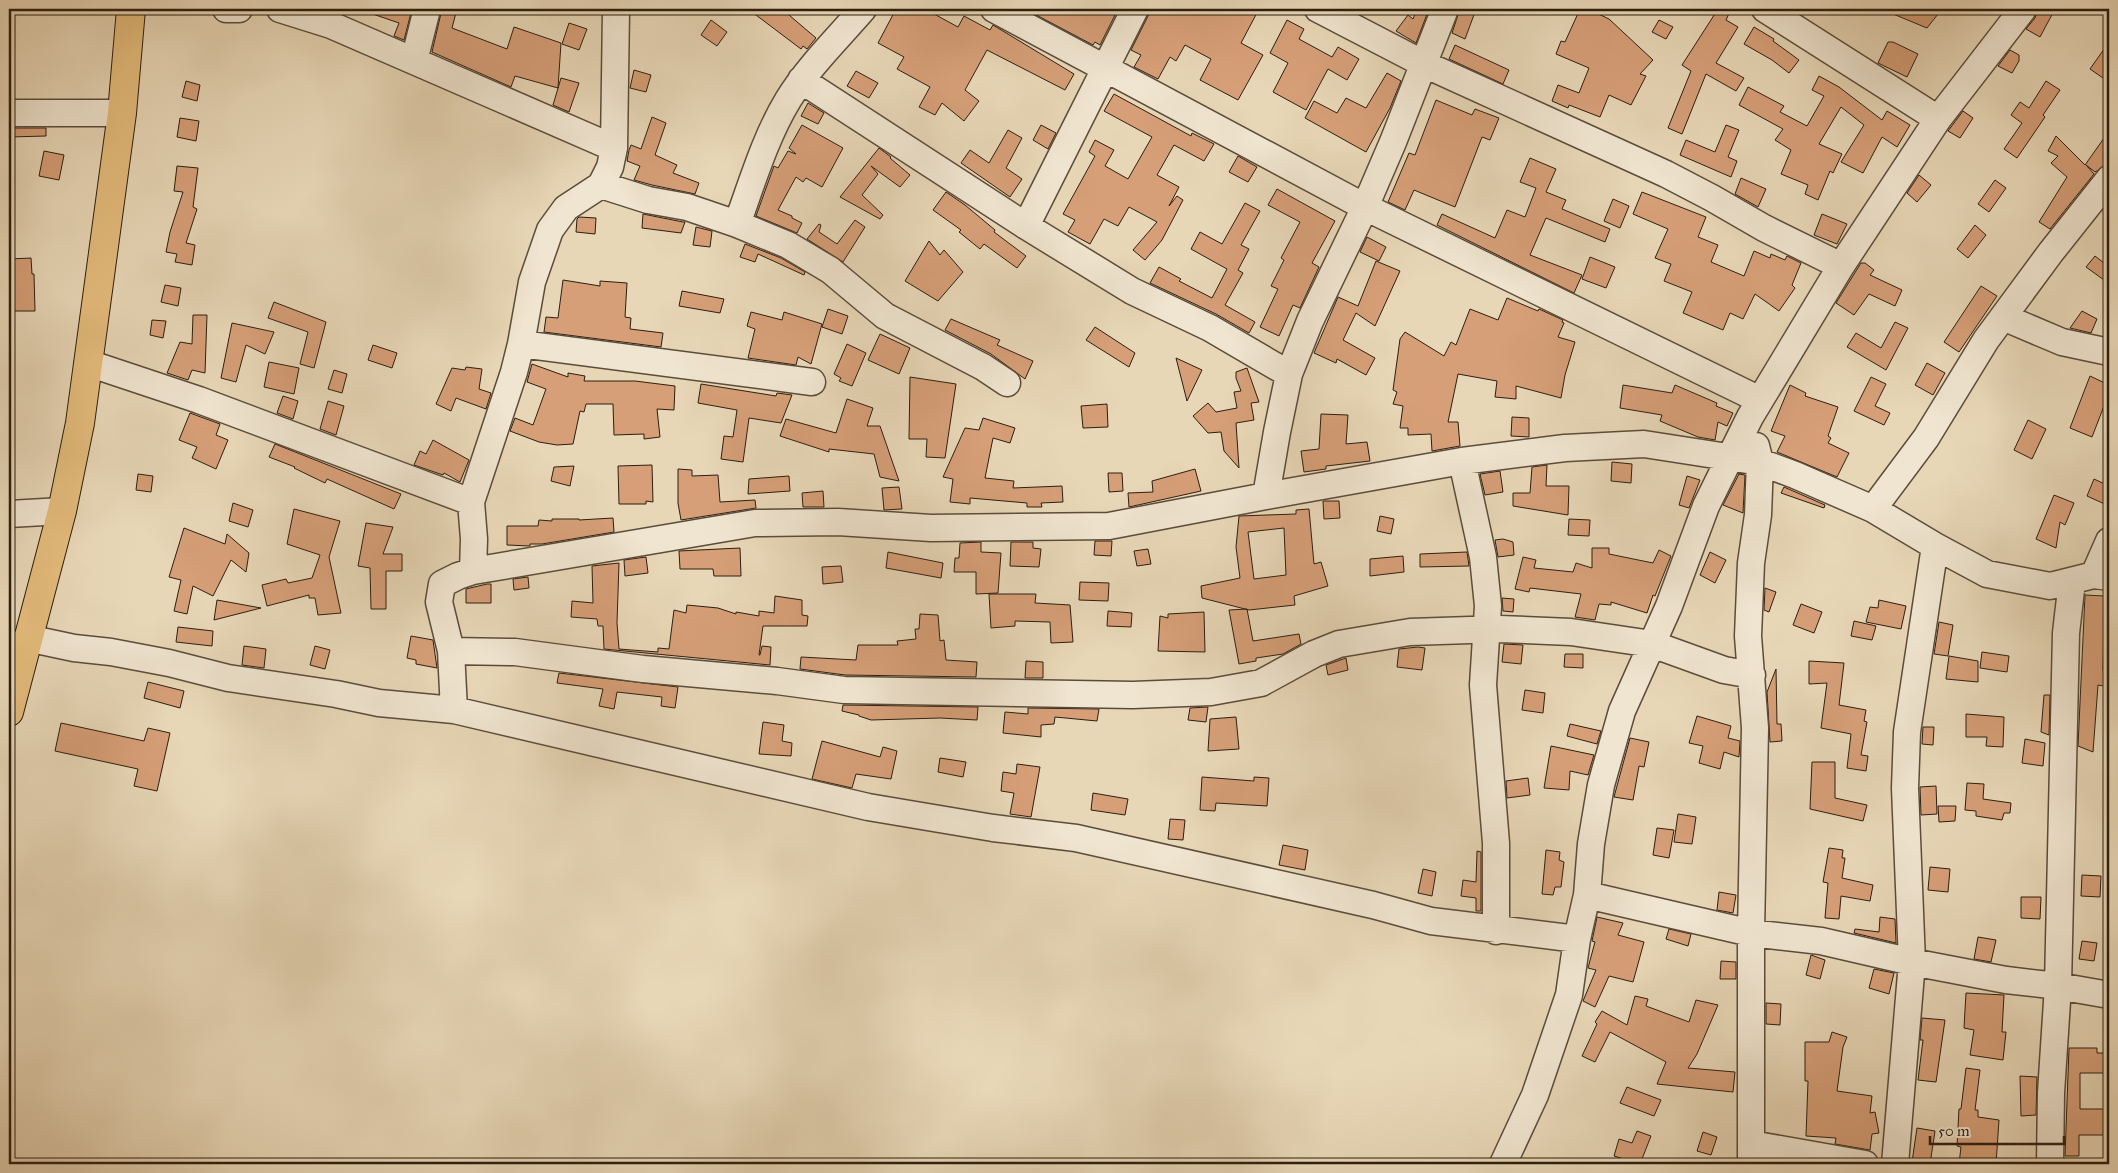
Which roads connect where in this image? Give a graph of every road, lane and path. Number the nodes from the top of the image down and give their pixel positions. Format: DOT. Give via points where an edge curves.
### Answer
graph roads {
  1 [pos="130,9"];
  2 [pos="226,9"];
  3 [pos="239,9"];
  4 [pos="280,9"];
  5 [pos="426,9"];
  6 [pos="616,9"];
  7 [pos="863,9"];
  8 [pos="994,9"];
  9 [pos="1135,9"];
  10 [pos="1318,9"];
  11 [pos="1445,9"];
  12 [pos="1765,9"];
  13 [pos="2023,9"];
  14 [pos="414,61"];
  15 [pos="1424,64"];
  16 [pos="1105,68"];
  17 [pos="801,80"];
  18 [pos="9,113"];
  19 [pos="122,113"];
  20 [pos="1938,119"];
  21 [pos="614,148"];
  22 [pos="2109,179"];
  23 [pos="601,184"];
  24 [pos="1365,207"];
  25 [pos="737,224"];
  26 [pos="1026,226"];
  27 [pos="1841,266"];
  28 [pos="2003,317"];
  29 [pos="521,344"];
  30 [pos="2109,352"];
  31 [pos="88,363"];
  32 [pos="1289,374"];
  33 [pos="812,382"];
  34 [pos="1007,383"];
  35 [pos="1755,408"];
  36 [pos="1728,457"];
  37 [pos="1462,462"];
  38 [pos="1760,462"];
  39 [pos="1266,496"];
  40 [pos="471,502"];
  41 [pos="1873,510"];
  42 [pos="62,511"];
  43 [pos="9,514"];
  44 [pos="2109,541"];
  45 [pos="1935,546"];
  46 [pos="473,571"];
  47 [pos="2092,578"];
  48 [pos="1488,629"];
  49 [pos="28,638"];
  50 [pos="1652,644"];
  51 [pos="451,651"];
  52 [pos="1752,675"];
  53 [pos="454,710"];
  54 [pos="9,712"];
  55 [pos="1587,895"];
  56 [pos="1496,931"];
  57 [pos="1750,933"];
  58 [pos="1577,940"];
  59 [pos="1912,962"];
  60 [pos="2058,986"];
  61 [pos="2109,995"];
  62 [pos="1751,1154"];
  63 [pos="1503,1164"];
  64 [pos="1864,1164"];
  65 [pos="1895,1164"];
  66 [pos="2050,1164"];
  1 -- 19 [label="main road"];
  2 -- 3 [label="street"];
  4 -- 14 [label="street" via="332,25"];
  5 -- 14 [label="street"];
  6 -- 21 [label="street"];
  7 -- 17 [label="street"];
  8 -- 16 [label="street"];
  9 -- 16 [label="street"];
  10 -- 15 [label="street"];
  11 -- 15 [label="street"];
  12 -- 20 [label="street"];
  13 -- 20 [label="street"];
  14 -- 21 [label="street"];
  15 -- 24 [label="street"];
  15 -- 27 [label="street" via="1666,174"];
  16 -- 24 [label="street"];
  16 -- 26 [label="street"];
  17 -- 25 [label="street" via="787,101"];
  17 -- 26 [label="street"];
  18 -- 19 [label="street"];
  19 -- 31 [label="main road"];
  20 -- 27 [label="street"];
  21 -- 23 [label="street" via="610,167"];
  22 -- 28 [label="street"];
  23 -- 25 [label="street"];
  23 -- 29 [label="street" via="566,208 550,230 532,282"];
  24 -- 32 [label="street" via="1310,321"];
  24 -- 35 [label="street"];
  25 -- 34 [label="street" via="788,245 830,270 885,316"];
  26 -- 32 [label="street" via="1132,291 1210,328"];
  27 -- 35 [label="street"];
  28 -- 30 [label="street" via="2062,342"];
  28 -- 41 [label="street" via="1926,438"];
  29 -- 33 [label="street"];
  29 -- 40 [label="street"];
  31 -- 40 [label="street" via="199,400"];
  31 -- 42 [label="main road" via="80,423"];
  32 -- 39 [label="street"];
  35 -- 36 [label="street"];
  35 -- 38 [label="street"];
  36 -- 37 [label="street" via="1644,444 1564,448"];
  36 -- 38 [label="street"];
  36 -- 50 [label="street"];
  37 -- 39 [label="street"];
  37 -- 48 [label="street" via="1483,557"];
  38 -- 41 [label="street"];
  38 -- 52 [label="street" via="1748,636"];
  39 -- 46 [label="street" via="1109,526 931,528 838,522 755,523"];
  40 -- 46 [label="street"];
  41 -- 45 [label="street"];
  42 -- 43 [label="street"];
  42 -- 49 [label="main road"];
  44 -- 47 [label="street"];
  45 -- 47 [label="street" via="1987,574 2050,586"];
  45 -- 59 [label="street" via="1907,732 1905,788"];
  46 -- 51 [label="street" via="442,584 439,602"];
  47 -- 60 [label="street" via="2066,633"];
  48 -- 50 [label="street" via="1571,632"];
  48 -- 51 [label="street" via="1410,632 1339,644 1260,683 1211,692 1133,695 844,690 515,652"];
  48 -- 56 [label="street" via="1483,686 1496,843"];
  49 -- 53 [label="street" via="169,663 228,678 378,703"];
  49 -- 54 [label="main road"];
  50 -- 52 [label="street" via="1724,670"];
  50 -- 55 [label="street" via="1622,711 1601,785"];
  51 -- 53 [label="street"];
  52 -- 57 [label="street" via="1755,728"];
  53 -- 56 [label="street" via="868,807 1076,838 1431,921"];
  55 -- 57 [label="street"];
  55 -- 58 [label="street"];
  56 -- 58 [label="street"];
  57 -- 59 [label="street" via="1821,941"];
  57 -- 62 [label="street"];
  58 -- 63 [label="street" via="1569,995 1535,1095"];
  59 -- 60 [label="street" via="2006,980"];
  59 -- 65 [label="street"];
  60 -- 61 [label="street"];
  60 -- 66 [label="street"];
  62 -- 64 [label="street"];
}
